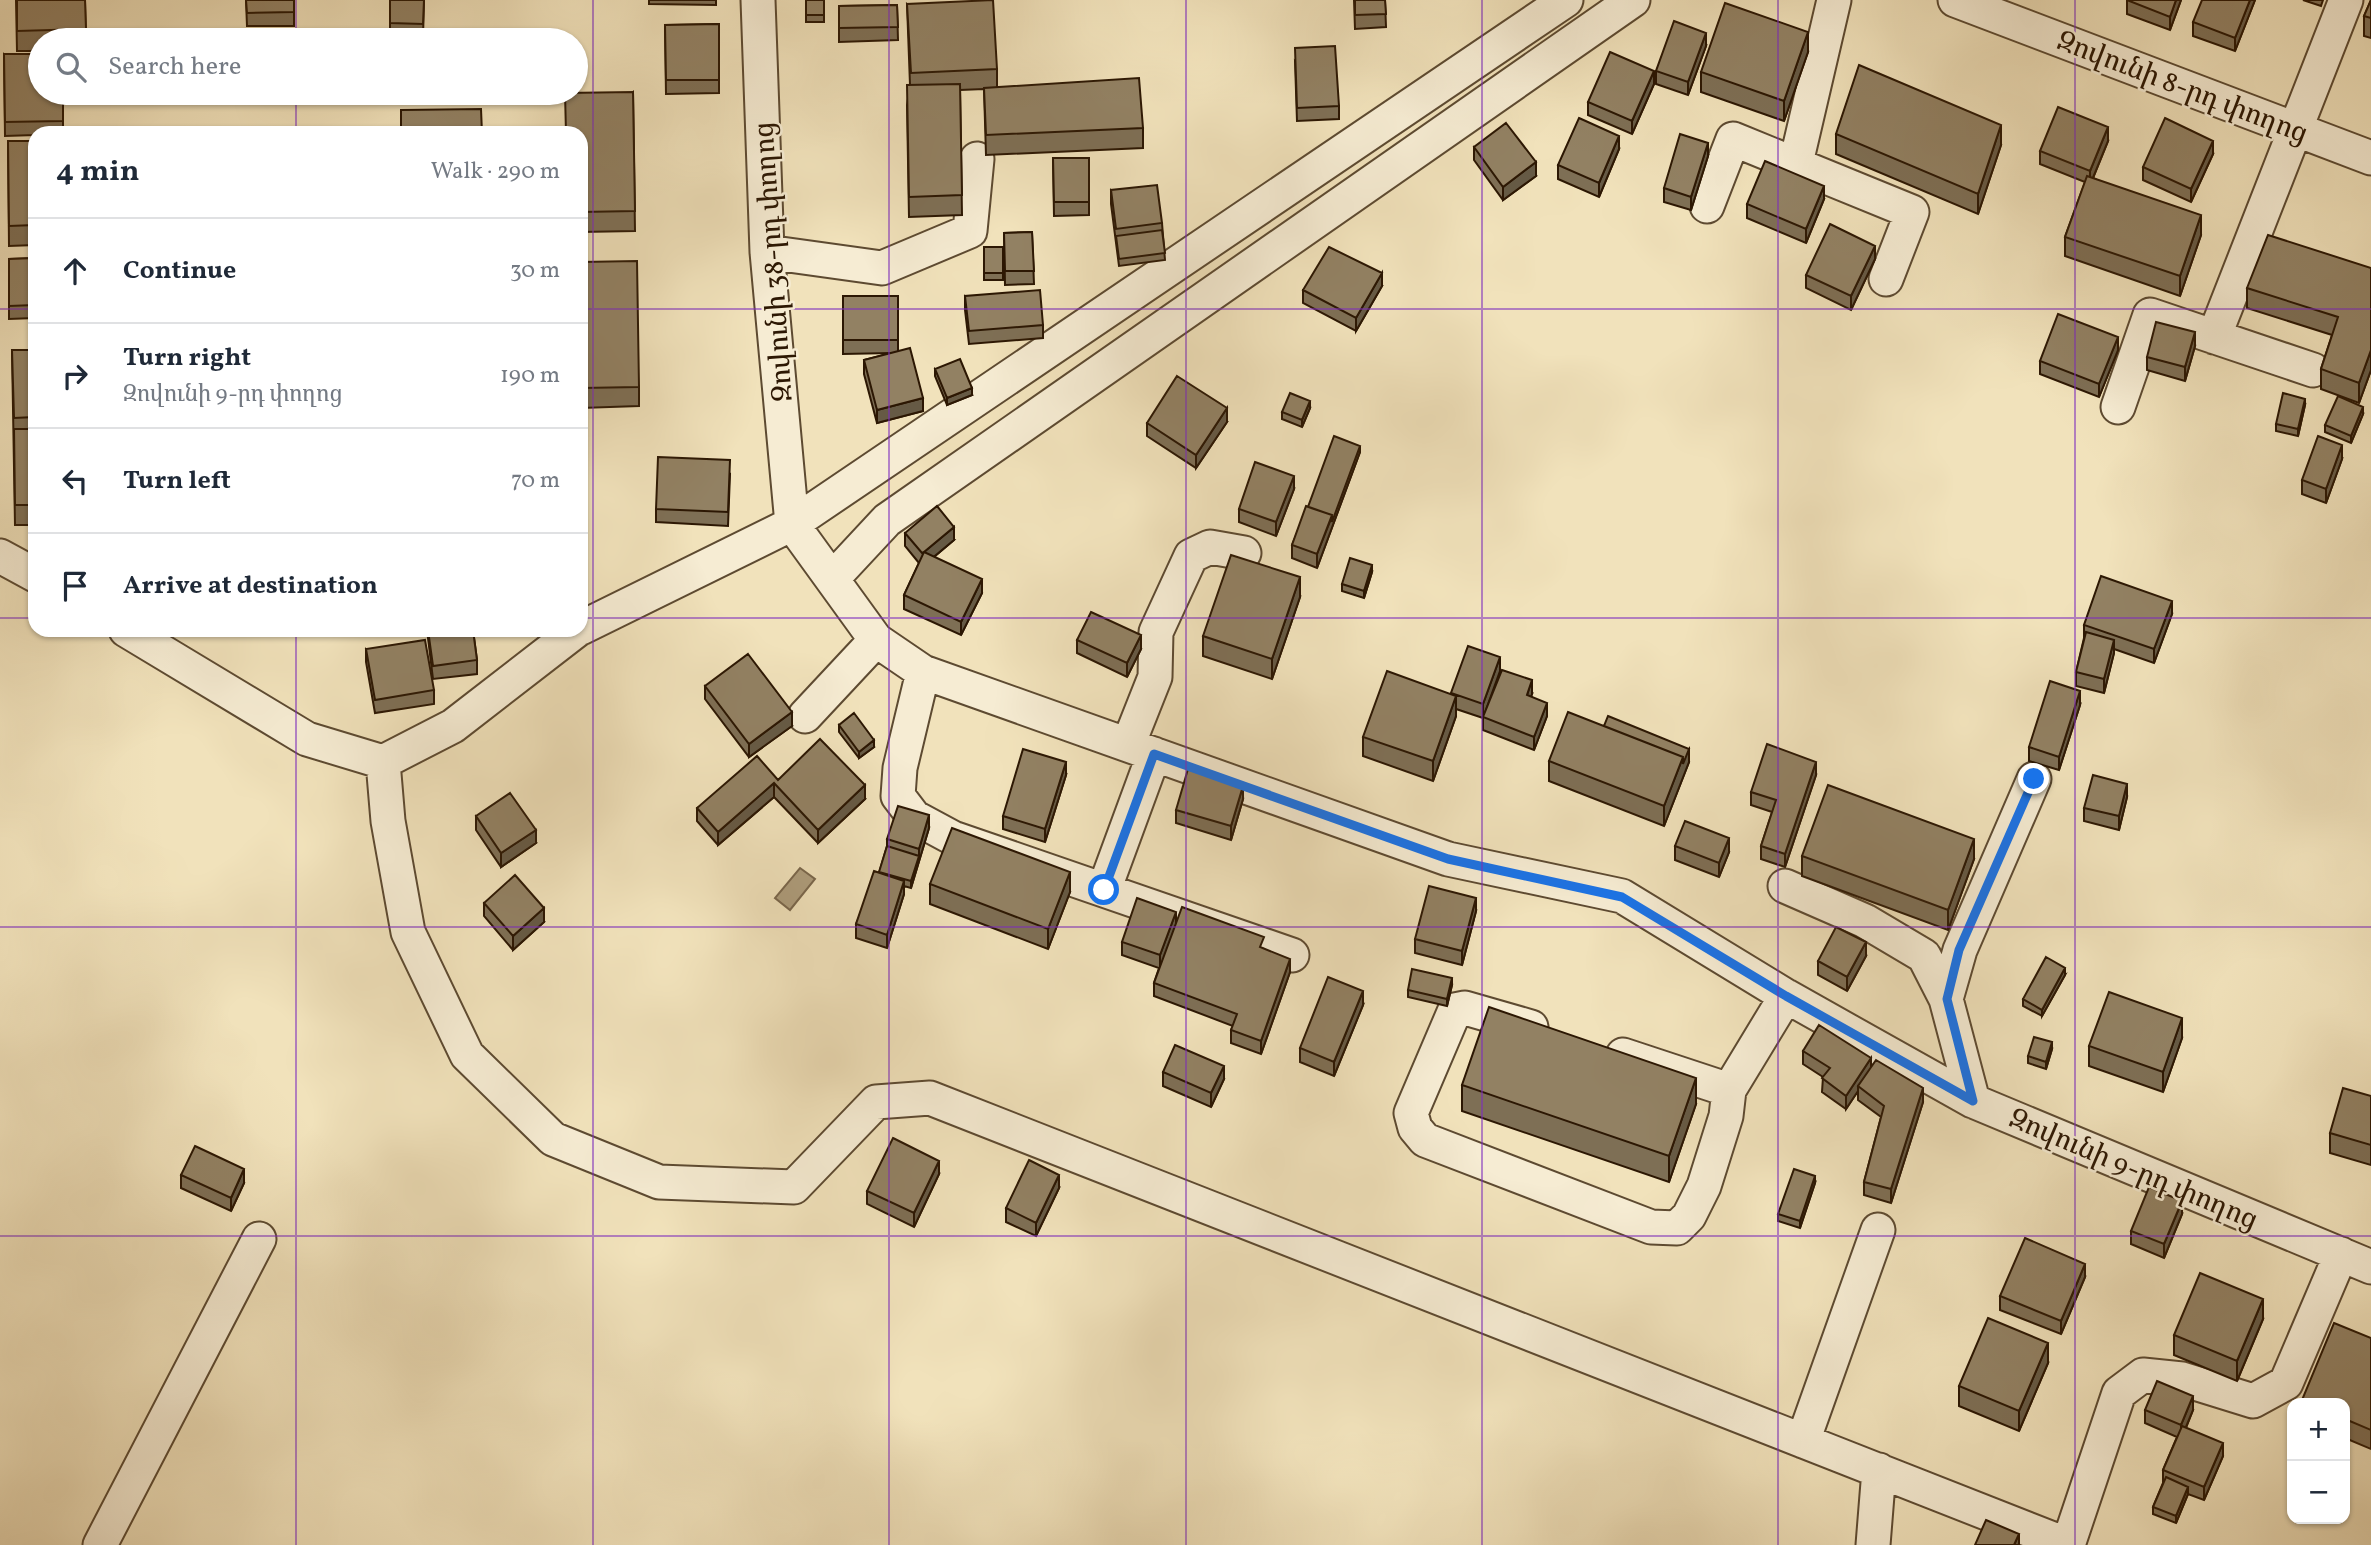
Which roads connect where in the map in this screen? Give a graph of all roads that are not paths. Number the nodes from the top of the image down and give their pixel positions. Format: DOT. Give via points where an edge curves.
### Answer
graph roads {
  1 [pos="758,0"];
  2 [pos="1566,0"];
  3 [pos="1633,0"];
  4 [pos="1834,0"];
  5 [pos="1955,0"];
  6 [pos="2346,0"];
  7 [pos="2296,129"];
  8 [pos="2371,158"];
  9 [pos="976,159"];
  10 [pos="1796,163"];
  11 [pos="1707,206"];
  12 [pos="767,252"];
  13 [pos="1886,279"];
  14 [pos="2214,337"];
  15 [pos="2313,370"];
  16 [pos="2118,407"];
  17 [pos="792,524"];
  18 [pos="1244,553"];
  19 [pos="0,555"];
  20 [pos="28,571"];
  21 [pos="831,579"];
  22 [pos="588,625"];
  23 [pos="138,637"];
  24 [pos="569,637"];
  25 [pos="876,640"];
  26 [pos="923,672"];
  27 [pos="805,716"];
  28 [pos="1141,750"];
  29 [pos="383,762"];
  30 [pos="2034,779"];
  31 [pos="1785,886"];
  32 [pos="1104,890"];
  33 [pos="1292,956"];
  34 [pos="1786,996"];
  35 [pos="1947,999"];
  36 [pos="1561,1036"];
  37 [pos="1600,1048"];
  38 [pos="1729,1090"];
  39 [pos="1973,1101"];
  40 [pos="1878,1230"];
  41 [pos="259,1239"];
  42 [pos="2341,1254"];
  43 [pos="2371,1267"];
  44 [pos="1803,1441"];
  45 [pos="1879,1470"];
  46 [pos="100,1545"];
  47 [pos="1873,1545"];
  48 [pos="2068,1545"];
  1 -- 12 [label="street, Զովունի 38-րդ փողոց"];
  2 -- 17 [label="street"];
  3 -- 21 [label="street" via="887,520"];
  4 -- 10 [label="street"];
  5 -- 7 [label="street, Զովունի 8-րդ փողոց"];
  6 -- 7 [label="street"];
  7 -- 8 [label="street, Զովունի 8-րդ փողոց"];
  7 -- 14 [label="street"];
  9 -- 12 [label="street" via="970,231 882,268"];
  10 -- 11 [label="street" via="1733,139"];
  10 -- 13 [label="street" via="1912,212"];
  12 -- 17 [label="street, Զովունի 38-րդ փողոց"];
  14 -- 15 [label="street"];
  14 -- 16 [label="street" via="2150,315"];
  17 -- 21 [label="street, Զովունի 9-րդ փողոց"];
  17 -- 22 [label="street"];
  18 -- 28 [label="street" via="1209,547 1191,556 1156,632 1155,677"];
  19 -- 20 [label="street"];
  21 -- 25 [label="street, Զովունի 9-րդ փողոց"];
  23 -- 29 [label="street" via="306,739"];
  24 -- 29 [label="street" via="453,726"];
  25 -- 26 [label="street, Զովունի 9-րդ փողոց"];
  25 -- 27 [label="street"];
  26 -- 28 [label="street, Զովունի 9-րդ փողոց"];
  26 -- 32 [label="street" via="900,768 898,796 914,817 953,838"];
  28 -- 32 [label="street"];
  28 -- 34 [label="street, Զովունի 9-րդ փողոց" via="1448,859 1622,897"];
  29 -- 44 [label="street" via="388,821 408,932 467,1055 553,1139 659,1182 794,1186 876,1102 930,1098"];
  30 -- 35 [label="street" via="1959,950"];
  31 -- 35 [label="street" via="1865,921 1923,957"];
  32 -- 33 [label="street"];
  34 -- 38 [label="street"];
  34 -- 39 [label="street, Զովունի 9-րդ փողոց"];
  35 -- 39 [label="street"];
  36 -- 38 [label="street" via="1483,1012 1455,1010 1411,1113 1415,1128 1425,1140 1651,1227 1677,1228 1689,1216 1704,1186 1726,1116"];
  37 -- 38 [label="street"];
  39 -- 42 [label="street, Զովունի 9-րդ փողոց"];
  40 -- 44 [label="street"];
  41 -- 46 [label="street"];
  42 -- 43 [label="street, Զովունի 9-րդ փողոց"];
  42 -- 48 [label="street" via="2286,1383 2253,1401 2182,1379 2143,1375 2119,1393"];
  44 -- 45 [label="street"];
  45 -- 47 [label="street"];
  45 -- 48 [label="street"];
}
